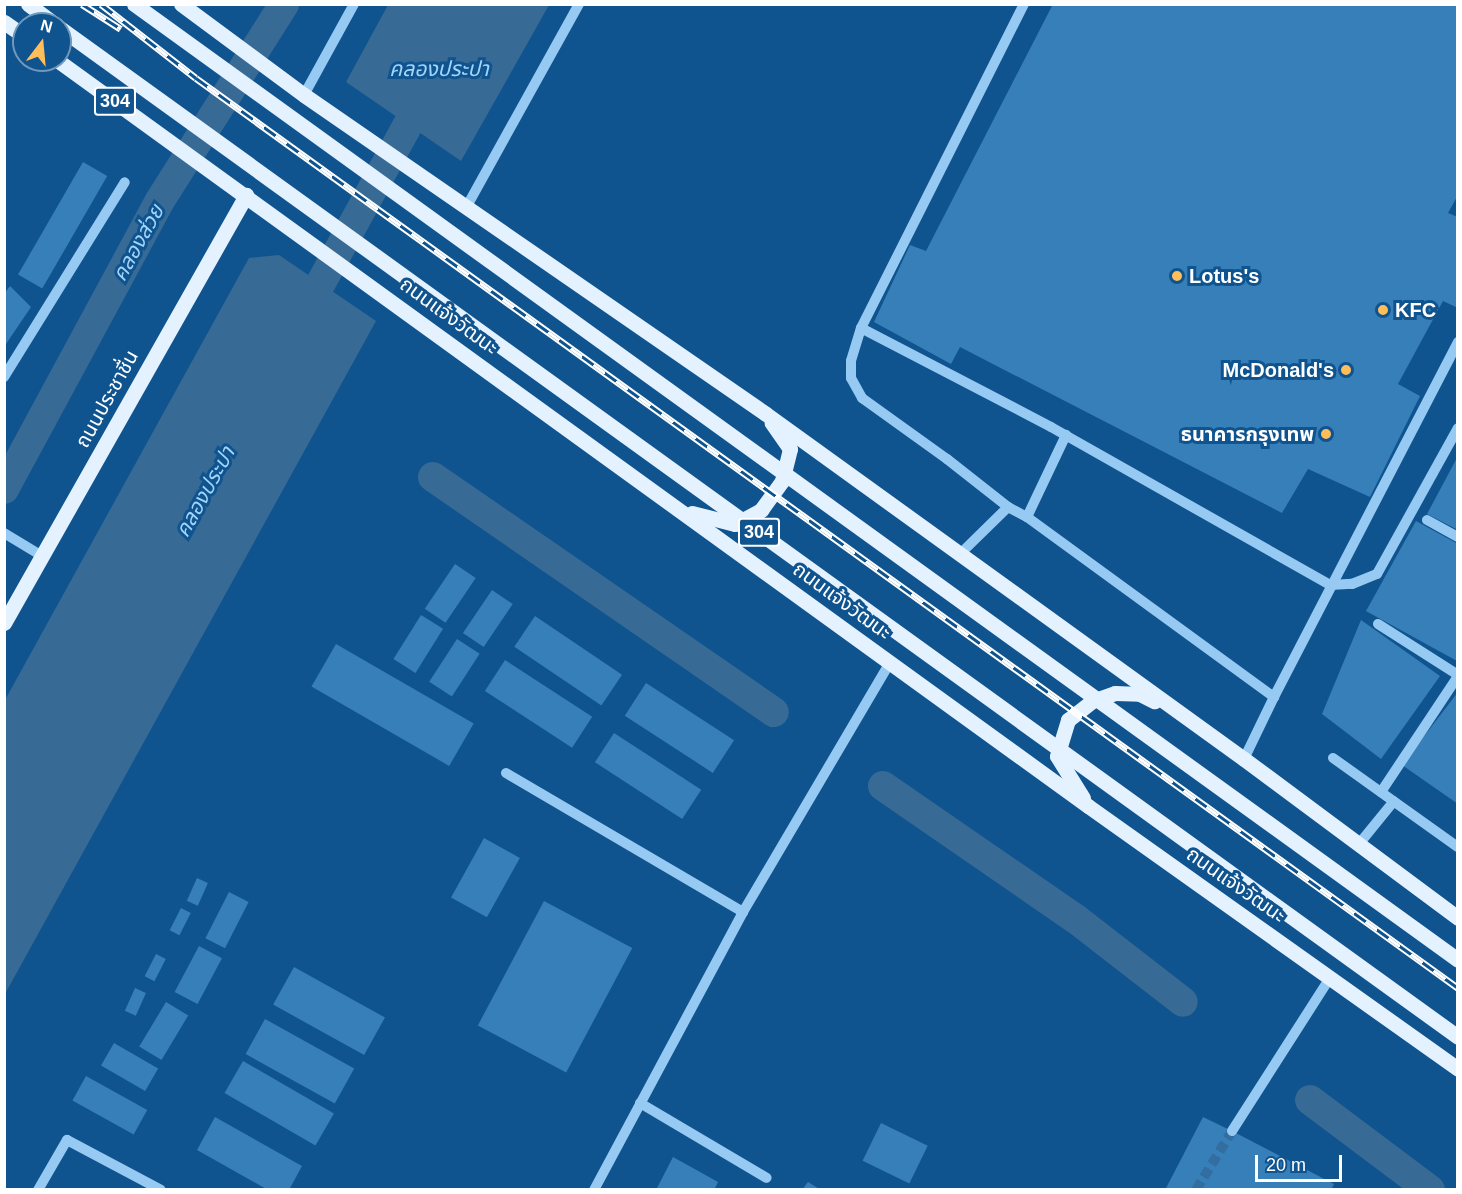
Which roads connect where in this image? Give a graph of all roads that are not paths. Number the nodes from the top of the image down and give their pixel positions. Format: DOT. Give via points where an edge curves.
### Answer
graph roads {
  1 [pos="134,4"];
  2 [pos="182,4"];
  3 [pos="354,4"];
  4 [pos="579,4"];
  5 [pos="1024,4"];
  6 [pos="72,37"];
  7 [pos="72,71"];
  8 [pos="304,95"];
  9 [pos="125,182"];
  10 [pos="246,195"];
  11 [pos="468,206"];
  12 [pos="861,328"];
  13 [pos="1458,342"];
  14 [pos="4,377"];
  15 [pos="766,414"];
  16 [pos="1458,428"];
  17 [pos="1066,435"];
  18 [pos="1008,507"];
  19 [pos="683,511"];
  20 [pos="1027,517"];
  21 [pos="1427,520"];
  22 [pos="4,532"];
  23 [pos="1458,537"];
  24 [pos="37,552"];
  25 [pos="960,554"];
  26 [pos="1330,585"];
  27 [pos="4,623"];
  28 [pos="1378,624"];
  29 [pos="891,662"];
  30 [pos="1458,675"];
  31 [pos="1274,697"];
  32 [pos="1180,714"];
  33 [pos="1333,758"];
  34 [pos="1244,759"];
  35 [pos="506,772"];
  36 [pos="1380,792"];
  37 [pos="1394,801"];
  38 [pos="1088,806"];
  39 [pos="1359,844"];
  40 [pos="1458,847"];
  41 [pos="742,912"];
  42 [pos="1457,916"];
  43 [pos="1458,960"];
  44 [pos="1330,978"];
  45 [pos="1458,1037"];
  46 [pos="1458,1069"];
  47 [pos="640,1103"];
  48 [pos="1232,1131"];
  49 [pos="767,1178"];
  50 [pos="38,1190"];
  51 [pos="161,1190"];
  52 [pos="594,1190"];
  1 -- 43 [label="main road, bridge"];
  2 -- 8 [label="main road"];
  3 -- 8 [label="street"];
  4 -- 11 [label="street"];
  5 -- 12 [label="street"];
  6 -- 45 [label="main road, ถนนแจ้งวัฒนะ / 304, bridge"];
  7 -- 10 [label="main road, ถนนแจ้งวัฒนะ / 304"];
  8 -- 11 [label="main road"];
  9 -- 14 [label="street"];
  10 -- 19 [label="main road, ถนนแจ้งวัฒนะ / 304"];
  10 -- 24 [label="main road, ถนนประชาชื่น"];
  11 -- 15 [label="main road"];
  12 -- 17 [label="street"];
  12 -- 18 [label="street" via="851,361 852,378 862,398"];
  13 -- 26 [label="street"];
  15 -- 19 [label="main road" via="790,449 782,481 761,510 735,524"];
  15 -- 25 [label="main road"];
  16 -- 26 [label="street" via="1377,574 1352,585"];
  17 -- 20 [label="street"];
  17 -- 26 [label="street"];
  18 -- 20 [label="street"];
  18 -- 25 [label="street"];
  19 -- 29 [label="main road, ถนนแจ้งวัฒนะ / 304"];
  20 -- 31 [label="street"];
  21 -- 23 [label="street"];
  22 -- 24 [label="street"];
  24 -- 27 [label="main road, ถนนประชาชื่น"];
  25 -- 32 [label="main road"];
  26 -- 31 [label="street"];
  28 -- 30 [label="street"];
  29 -- 38 [label="main road, ถนนแจ้งวัฒนะ / 304"];
  29 -- 41 [label="street"];
  30 -- 36 [label="street"];
  31 -- 34 [label="street"];
  32 -- 34 [label="main road"];
  32 -- 38 [label="main road" via="1140,694 1115,693 1092,701 1068,720 1057,756"];
  33 -- 36 [label="street"];
  34 -- 39 [label="main road"];
  35 -- 41 [label="street"];
  36 -- 37 [label="street"];
  37 -- 39 [label="street"];
  37 -- 40 [label="street"];
  38 -- 44 [label="main road, ถนนแจ้งวัฒนะ / 304"];
  39 -- 42 [label="main road"];
  41 -- 47 [label="street"];
  44 -- 46 [label="main road, ถนนแจ้งวัฒนะ / 304"];
  44 -- 48 [label="street"];
  47 -- 49 [label="street"];
  47 -- 52 [label="street"];
  50 -- 51 [label="street" via="67,1140"];
}
